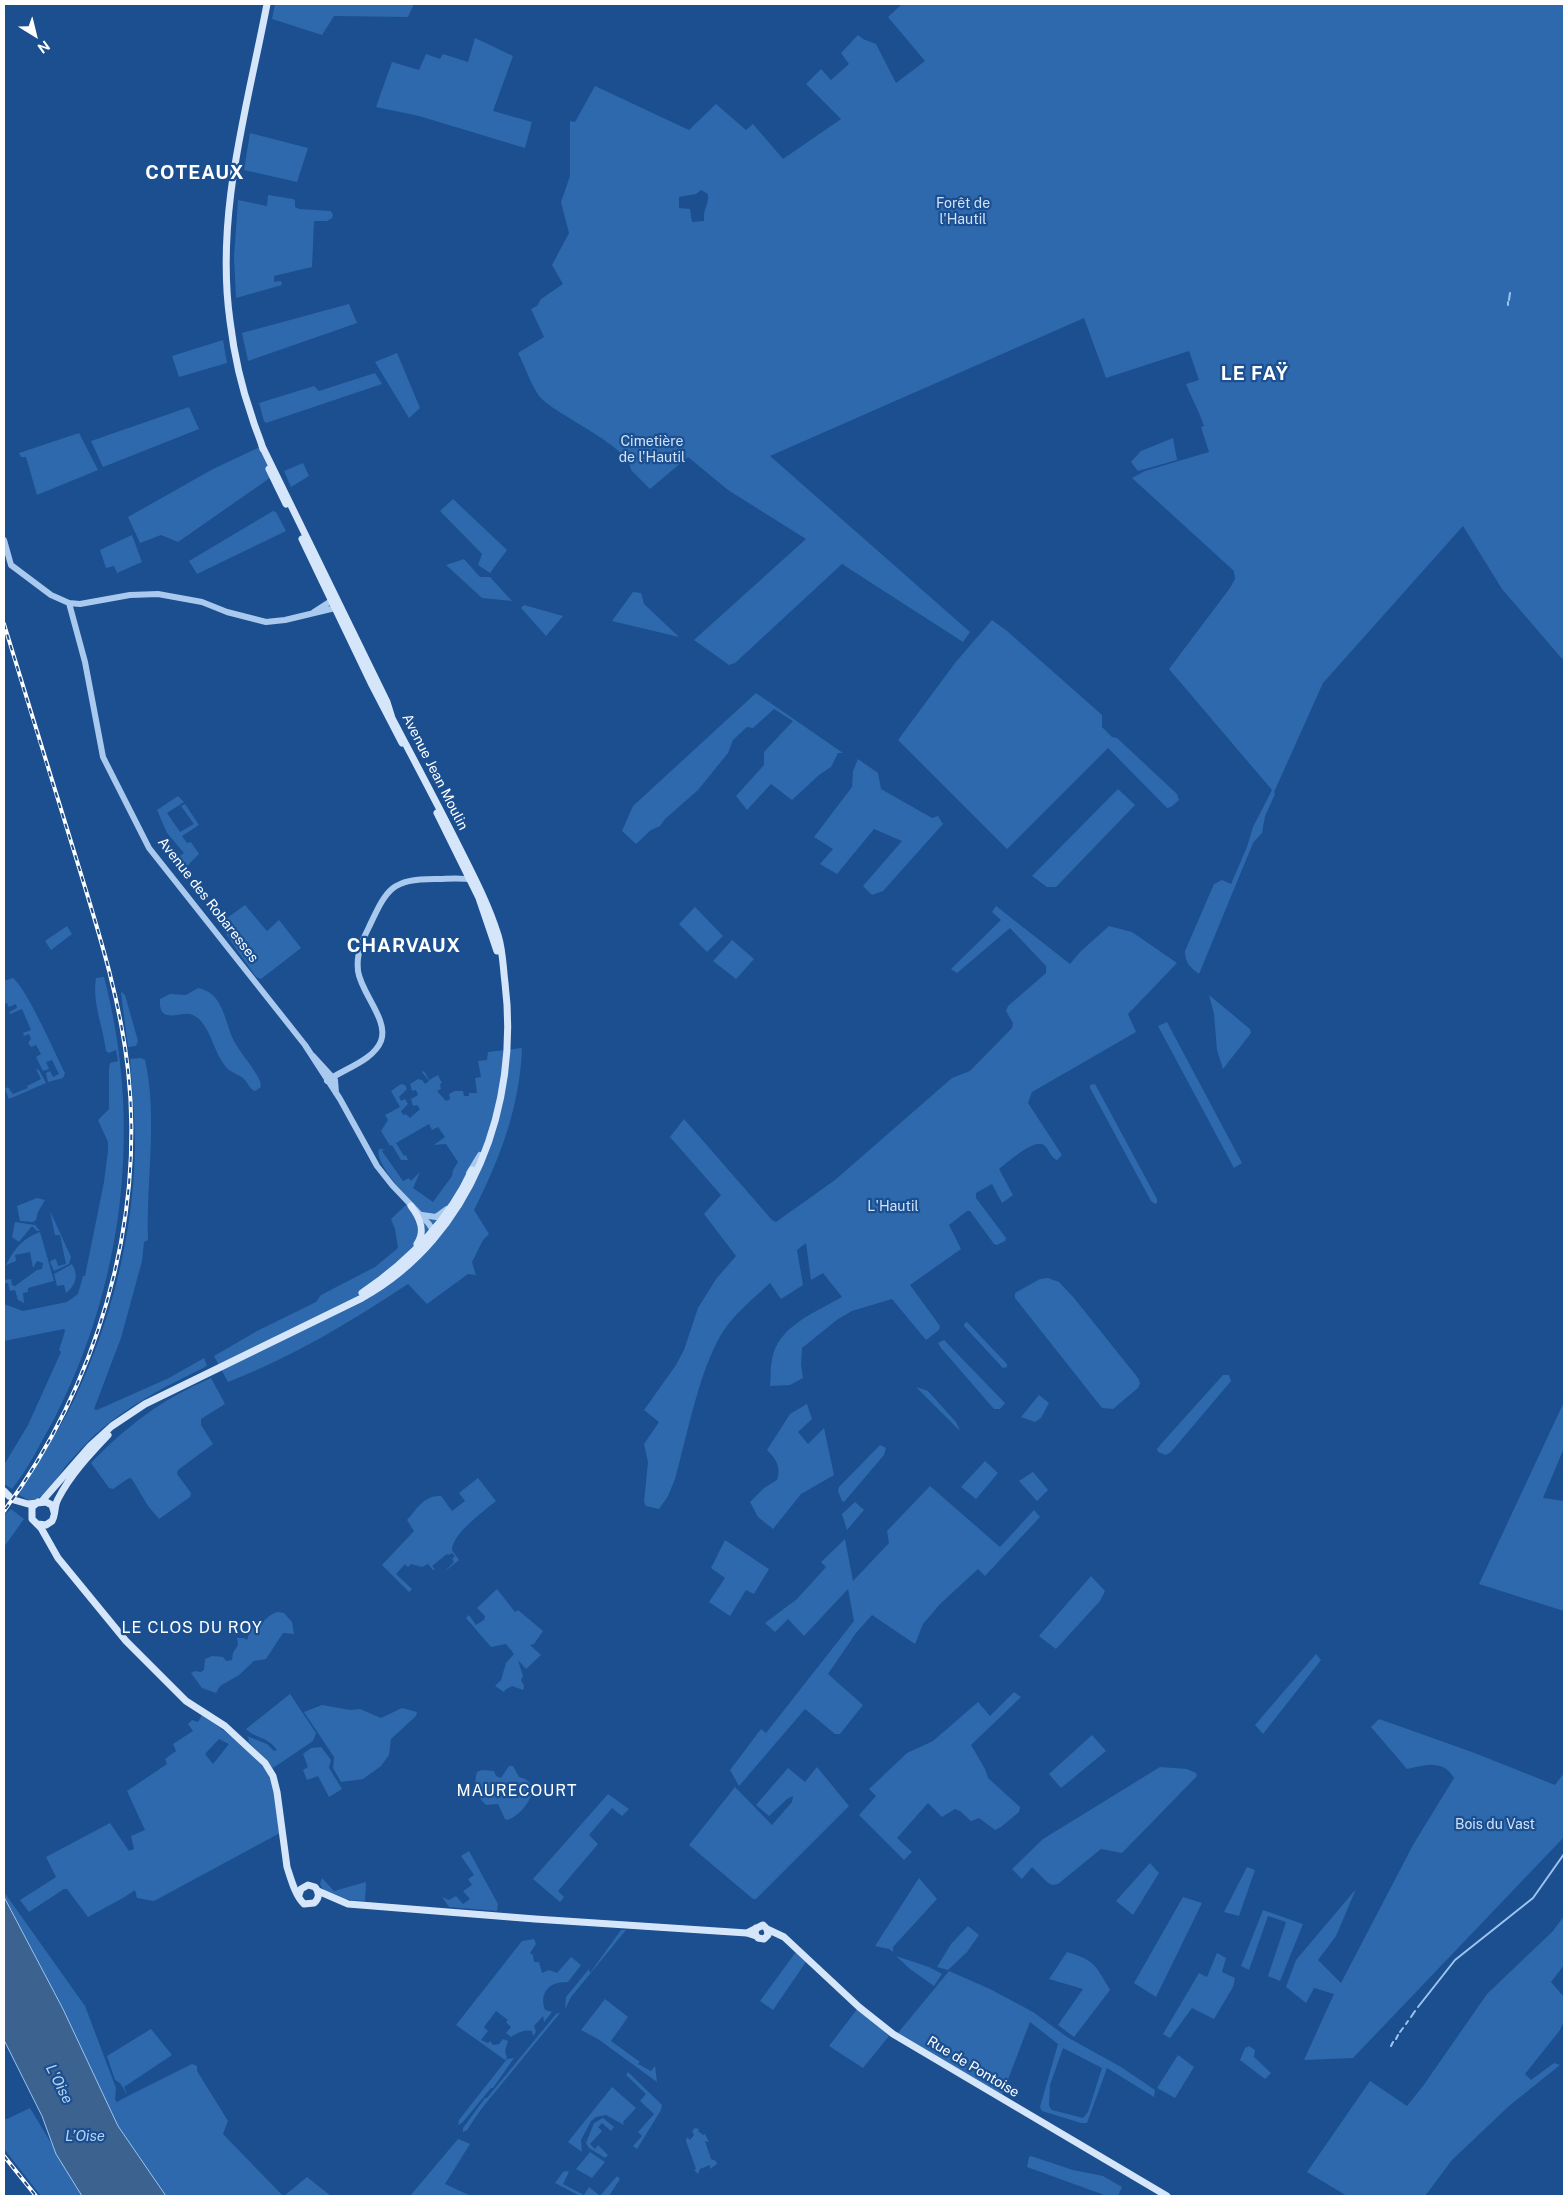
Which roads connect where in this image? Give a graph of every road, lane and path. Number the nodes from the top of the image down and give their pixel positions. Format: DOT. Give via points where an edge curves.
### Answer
graph roads {
  1 [pos="267,4"];
  2 [pos="4,540"];
  3 [pos="334,600"];
  4 [pos="69,604"];
  5 [pos="334,608"];
  6 [pos="308,615"];
  7 [pos="473,880"];
  8 [pos="505,981"];
  9 [pos="332,1079"];
  10 [pos="495,1120"];
  11 [pos="480,1155"];
  12 [pos="411,1206"];
  13 [pos="420,1214"];
  14 [pos="434,1230"];
  15 [pos="402,1270"];
  16 [pos="361,1294"];
  17 [pos="335,1310"];
  18 [pos="134,1411"];
  19 [pos="40,1502"];
  20 [pos="54,1512"];
  21 [pos="31,1515"];
  22 [pos="50,1523"];
  23 [pos="38,1524"];
  24 [pos="47,1540"];
  25 [pos="291,1878"];
  26 [pos="303,1887"];
  27 [pos="318,1891"];
  28 [pos="299,1895"];
  29 [pos="317,1901"];
  30 [pos="338,1901"];
  31 [pos="756,1932"];
  32 [pos="767,1932"];
  33 [pos="1168,2196"];
  1 -- 3 [label="main road" via="233,170 227,219 230,319 248,406 262,446"];
  2 -- 4 [label="street" via="11,565 50,595"];
  3 -- 5 [label="main road, Avenue Jean Moulin"];
  3 -- 6 [label="street"];
  3 -- 7 [label="main road, Avenue Jean Moulin"];
  4 -- 6 [label="street" via="145,593 202,602 257,622 277,622"];
  4 -- 9 [label="street, Avenue des Robaresses" via="86,662 103,757 148,846 271,1000 313,1060"];
  5 -- 6 [label="street"];
  5 -- 7 [label="main road, Avenue Jean Moulin"];
  7 -- 8 [label="main road, Avenue Jean Moulin"];
  7 -- 8 [label="main road, Avenue Jean Moulin" via="493,920"];
  7 -- 9 [label="street" via="408,880 383,898 360,946 357,960 362,984 381,1023 382,1038 373,1052"];
  8 -- 10 [label="main road" via="508,1048"];
  9 -- 12 [label="street, Avenue des Robaresses" via="377,1166"];
  10 -- 11 [label="main road"];
  10 -- 15 [label="main road" via="482,1161 458,1207 433,1240"];
  11 -- 13 [label="street" via="444,1212 433,1218"];
  11 -- 14 [label="main road" via="459,1196"];
  12 -- 13 [label="street, Avenue des Robaresses"];
  12 -- 16 [label="main road" via="421,1224 419,1242"];
  13 -- 14 [label="street, Avenue des Robaresses"];
  14 -- 15 [label="street" via="434,1235"];
  14 -- 16 [label="main road" via="400,1265"];
  15 -- 17 [label="main road" via="373,1291"];
  16 -- 17 [label="main road"];
  17 -- 18 [label="main road" via="182,1384"];
  18 -- 19 [label="main road" via="90,1446"];
  18 -- 20 [label="main road" via="77,1470 58,1498"];
  19 -- 20 [label="main road" via="52,1505"];
  19 -- 21 [label="main road" via="32,1507"];
  19 -- 21 [label="main road" via="28,1504 14,1500"];
  20 -- 22 [label="main road"];
  21 -- 23 [label="main road"];
  22 -- 23 [label="main road"];
  22 -- 24 [label="main road"];
  23 -- 24 [label="main road"];
  24 -- 25 [label="main road" via="126,1642 186,1701 214,1718 262,1759 274,1778"];
  25 -- 26 [label="main road"];
  25 -- 28 [label="main road"];
  26 -- 27 [label="main road" via="310,1885"];
  26 -- 28 [label="main road"];
  27 -- 29 [label="main road"];
  27 -- 30 [label="main road"];
  28 -- 29 [label="main road" via="300,1900 307,1904"];
  29 -- 30 [label="main road"];
  30 -- 31 [label="main road" via="379,1907 621,1925"];
  31 -- 32 [label="main road" via="762,1939"];
  31 -- 32 [label="main road" via="763,1925"];
  32 -- 33 [label="main road, Rue de Pontoise" via="783,1936 894,2034"];
}
